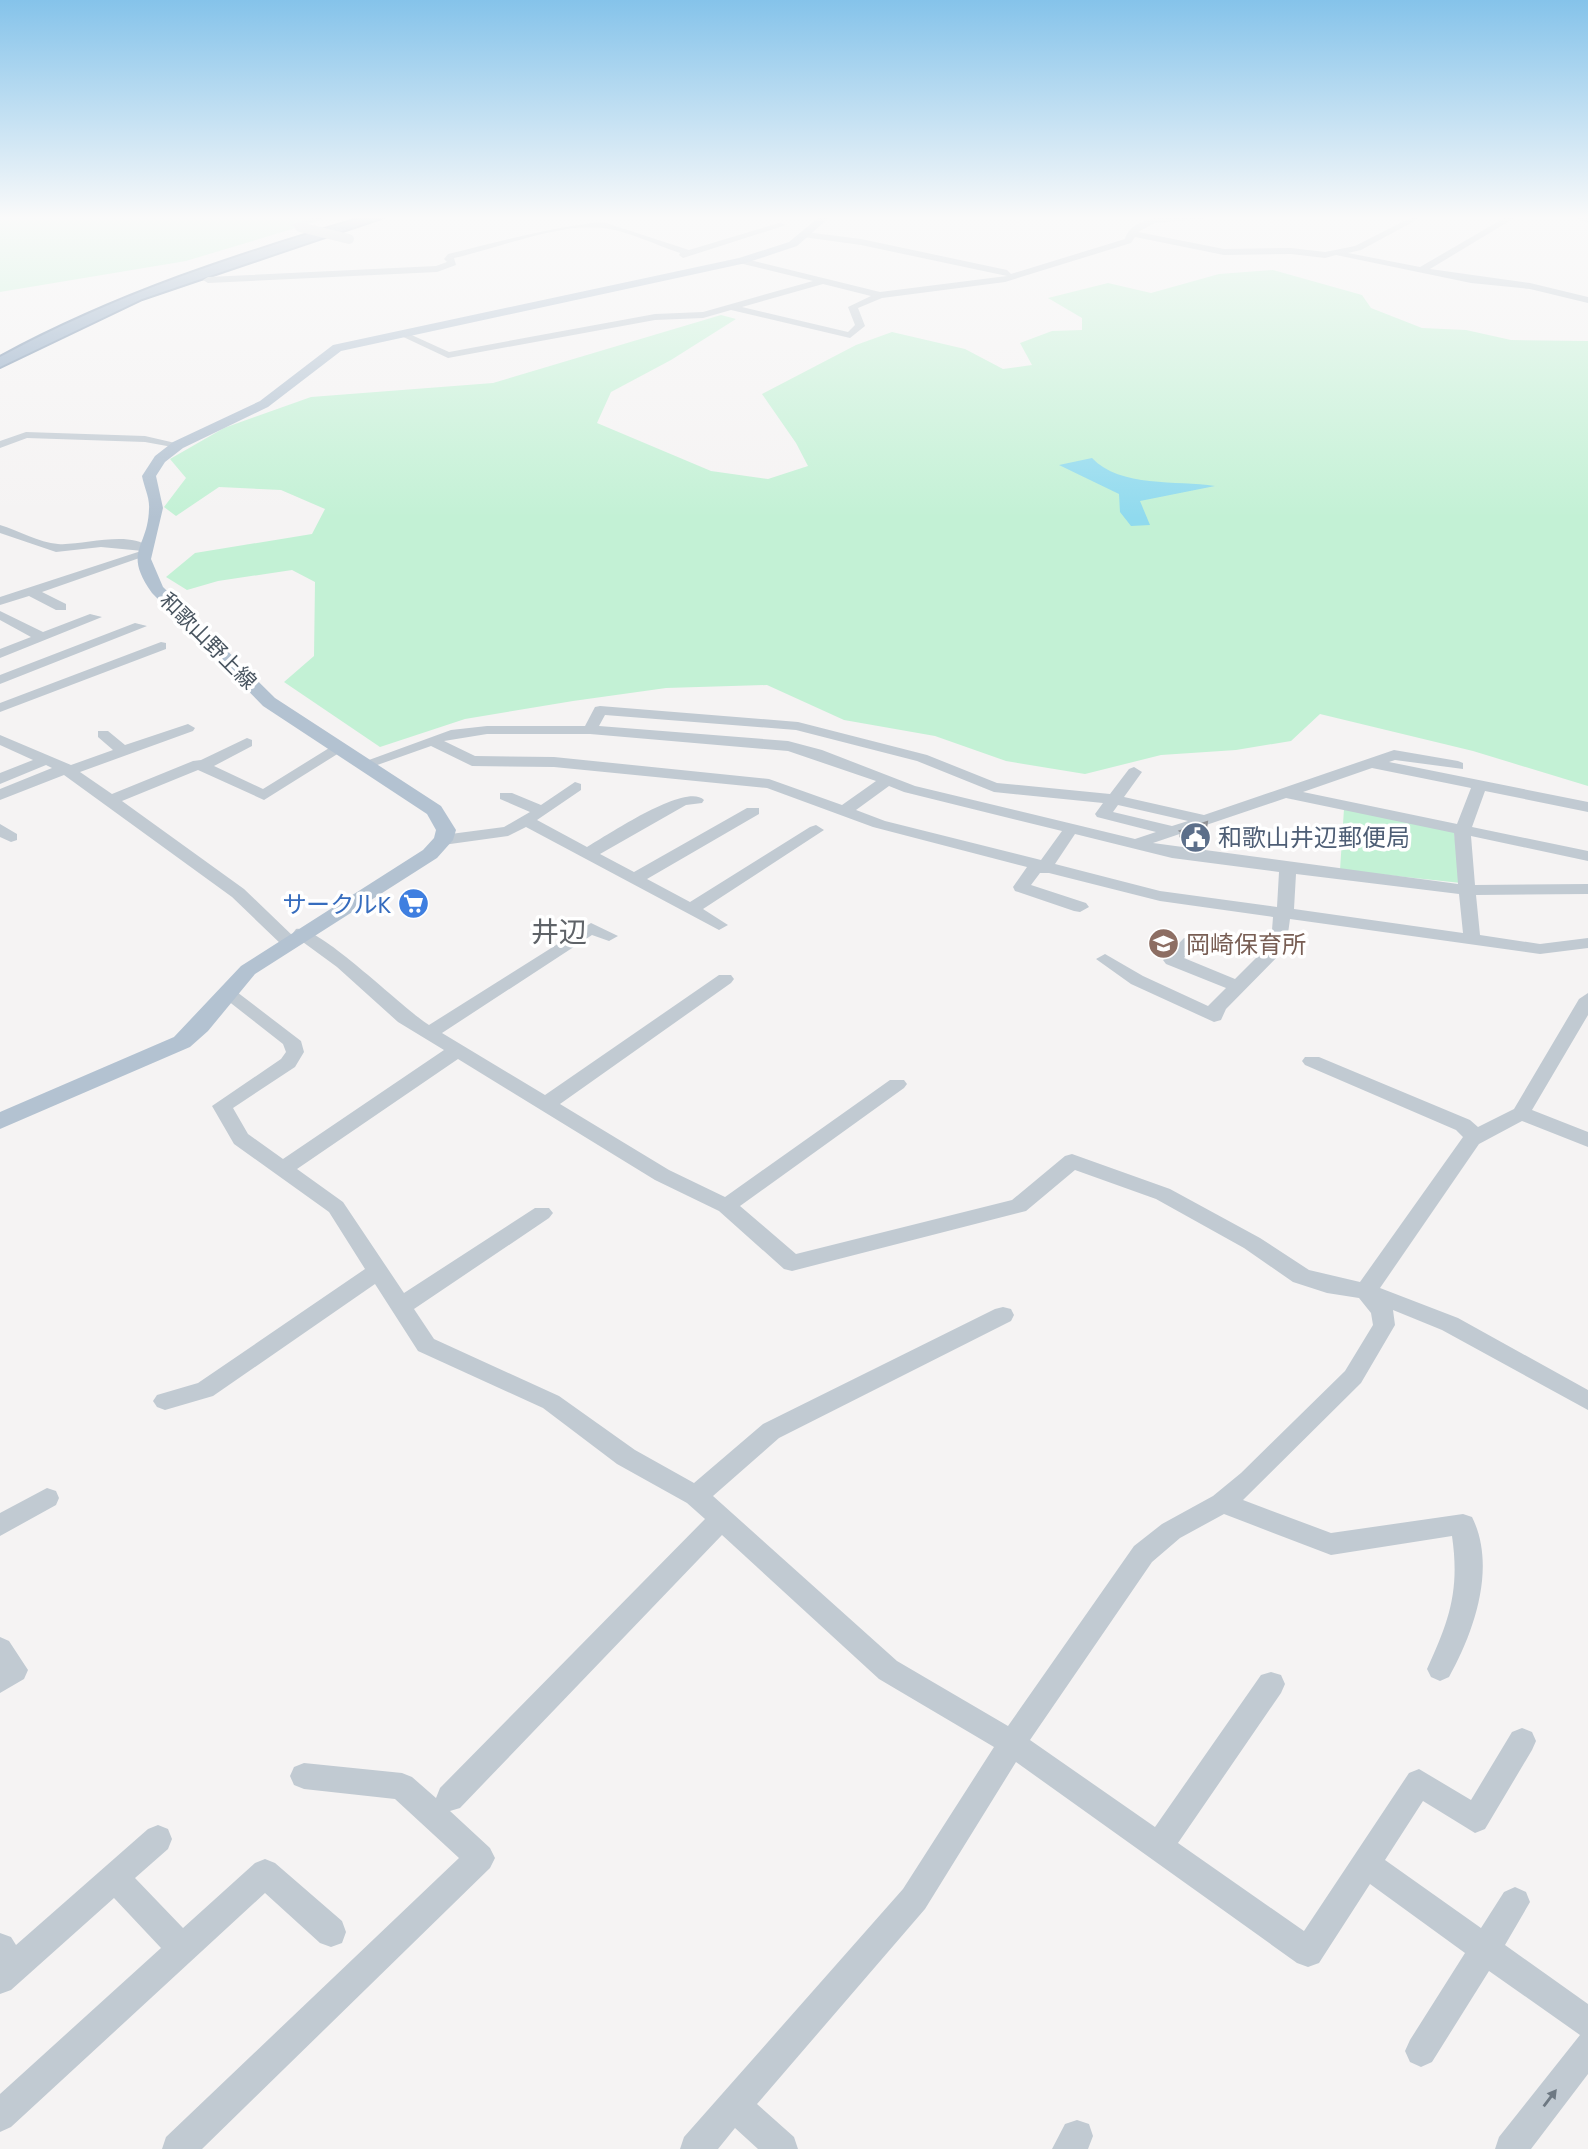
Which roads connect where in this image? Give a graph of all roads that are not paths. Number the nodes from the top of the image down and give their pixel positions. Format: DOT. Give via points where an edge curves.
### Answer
graph roads {
  1 [pos="75,317"];
  2 [pos="90,317"];
  3 [pos="480,317"];
  4 [pos="653,317"];
  5 [pos="774,317"];
  6 [pos="857,317"];
  7 [pos="402,334"];
  8 [pos="0,354"];
  9 [pos="0,363"];
  10 [pos="0,445"];
  11 [pos="178,445"];
  12 [pos="0,528"];
  13 [pos="142,551"];
  14 [pos="30,591"];
  15 [pos="0,601"];
  16 [pos="61,607"];
  17 [pos="0,615"];
  18 [pos="95,617"];
  19 [pos="140,626"];
  20 [pos="43,638"];
  21 [pos="162,646"];
  22 [pos="0,654"];
  23 [pos="0,680"];
  24 [pos="0,708"];
  25 [pos="188,728"];
  26 [pos="590,730"];
  27 [pos="103,734"];
  28 [pos="827,736"];
  29 [pos="0,739"];
  30 [pos="430,740"];
  31 [pos="247,743"];
  32 [pos="339,748"];
  33 [pos="807,751"];
  34 [pos="124,752"];
  35 [pos="673,755"];
  36 [pos="48,759"];
  37 [pos="1371,763"];
  38 [pos="366,764"];
  39 [pos="1458,765"];
  40 [pos="202,766"];
  41 [pos="67,769"];
  42 [pos="1134,772"];
  43 [pos="0,779"];
  44 [pos="887,780"];
  45 [pos="1479,786"];
  46 [pos="575,787"];
  47 [pos="995,787"];
  48 [pos="1285,793"];
  49 [pos="0,794"];
  50 [pos="506,796"];
  51 [pos="1114,799"];
  52 [pos="696,800"];
  53 [pos="109,802"];
  54 [pos="980,806"];
  55 [pos="1588,807"];
  56 [pos="541,811"];
  57 [pos="753,811"];
  58 [pos="843,812"];
  59 [pos="525,820"];
  60 [pos="1205,820"];
  61 [pos="1071,829"];
  62 [pos="816,831"];
  63 [pos="1172,831"];
  64 [pos="1462,831"];
  65 [pos="443,840"];
  66 [pos="1136,844"];
  67 [pos="587,853"];
  68 [pos="1588,856"];
  69 [pos="1039,868"];
  70 [pos="1288,868"];
  71 [pos="635,880"];
  72 [pos="1588,889"];
  73 [pos="1466,890"];
  74 [pos="1080,906"];
  75 [pos="691,909"];
  76 [pos="1283,913"];
  77 [pos="719,925"];
  78 [pos="609,936"];
  79 [pos="295,938"];
  80 [pos="1472,939"];
  81 [pos="1190,942"];
  82 [pos="1588,943"];
  83 [pos="1105,959"];
  84 [pos="725,979"];
  85 [pos="1238,986"];
  86 [pos="227,993"];
  87 [pos="1588,999"];
  88 [pos="429,1033"];
  89 [pos="458,1050"];
  90 [pos="1312,1060"];
  91 [pos="897,1084"];
  92 [pos="546,1104"];
  93 [pos="1521,1112"];
  94 [pos="0,1121"];
  95 [pos="1476,1137"];
  96 [pos="1588,1140"];
  97 [pos="282,1169"];
  98 [pos="726,1206"];
  99 [pos="542,1213"];
  100 [pos="378,1271"];
  101 [pos="1366,1291"];
  102 [pos="400,1307"];
  103 [pos="1003,1315"];
  104 [pos="165,1401"];
  105 [pos="1588,1401"];
  106 [pos="696,1496"];
  107 [pos="47,1498"];
  108 [pos="1222,1503"];
  109 [pos="722,1518"];
  110 [pos="0,1526"];
  111 [pos="0,1649"];
  112 [pos="1440,1669"];
  113 [pos="0,1681"];
  114 [pos="1270,1684"];
  115 [pos="1522,1741"];
  116 [pos="1012,1743"];
  117 [pos="304,1776"];
  118 [pos="450,1798"];
  119 [pos="158,1839"];
  120 [pos="1158,1847"];
  121 [pos="1366,1864"];
  122 [pos="114,1877"];
  123 [pos="1515,1902"];
  124 [pos="331,1933"];
  125 [pos="182,1950"];
  126 [pos="1485,1950"];
  127 [pos="4,1965"];
  128 [pos="1588,2023"];
  129 [pos="1588,2048"];
  130 [pos="1421,2050"];
  131 [pos="735,2106"];
  132 [pos="0,2116"];
  133 [pos="178,2149"];
  134 [pos="696,2149"];
  135 [pos="782,2149"];
  136 [pos="1511,2149"];
  1 -- 8 [label="highway"];
  2 -- 9 [label="highway"];
  3 -- 7 [label="main road"];
  4 -- 7 [label="street" via="448,355"];
  5 -- 6 [label="street" via="850,335 860,326"];
  7 -- 11 [label="main road" via="337,348 264,404"];
  10 -- 11 [label="street" via="26,435 145,439"];
  11 -- 13 [label="main road" via="160,459 149,476 156,512"];
  12 -- 13 [label="street" via="55,548 101,543"];
  13 -- 14 [label="street"];
  13 -- 32 [label="main road, 和歌山野上線" via="156,590 269,702"];
  14 -- 15 [label="street"];
  14 -- 16 [label="street"];
  17 -- 20 [label="street"];
  18 -- 20 [label="street"];
  19 -- 23 [label="street"];
  20 -- 22 [label="street"];
  21 -- 24 [label="street"];
  25 -- 34 [label="street"];
  26 -- 28 [label="street" via="600,710 798,726"];
  26 -- 30 [label="street" via="486,730"];
  26 -- 35 [label="street"];
  27 -- 34 [label="street"];
  28 -- 33 [label="street"];
  28 -- 47 [label="street" via="922,758"];
  29 -- 36 [label="street"];
  30 -- 35 [label="street" via="472,761"];
  30 -- 38 [label="street"];
  31 -- 40 [label="street"];
  32 -- 38 [label="main road, 和歌山野上線"];
  32 -- 40 [label="street" via="264,794"];
  33 -- 35 [label="street" via="788,746"];
  33 -- 44 [label="street"];
  34 -- 41 [label="street"];
  35 -- 58 [label="street"];
  36 -- 41 [label="street"];
  36 -- 43 [label="street"];
  37 -- 39 [label="street" via="1401,755"];
  37 -- 45 [label="street"];
  37 -- 48 [label="street"];
  38 -- 65 [label="main road, 和歌山野上線" via="434,810 446,830"];
  40 -- 53 [label="street"];
  41 -- 49 [label="street"];
  41 -- 53 [label="street"];
  42 -- 51 [label="street"];
  44 -- 54 [label="street"];
  44 -- 58 [label="street"];
  45 -- 55 [label="street"];
  45 -- 64 [label="street"];
  46 -- 56 [label="street"];
  47 -- 51 [label="street"];
  47 -- 54 [label="street"];
  48 -- 60 [label="street"];
  48 -- 64 [label="street"];
  50 -- 56 [label="street"];
  51 -- 60 [label="street"];
  51 -- 63 [label="street" via="1103,814"];
  52 -- 67 [label="street" via="683,800"];
  53 -- 79 [label="street"];
  54 -- 61 [label="street"];
  56 -- 59 [label="street"];
  57 -- 71 [label="street"];
  58 -- 69 [label="street"];
  59 -- 65 [label="street" via="499,834"];
  59 -- 67 [label="street"];
  60 -- 63 [label="street"];
  61 -- 66 [label="street"];
  61 -- 69 [label="street"];
  62 -- 75 [label="street"];
  63 -- 66 [label="street"];
  64 -- 68 [label="street"];
  64 -- 73 [label="street"];
  65 -- 79 [label="main road" via="430,854"];
  66 -- 70 [label="street"];
  67 -- 71 [label="street"];
  69 -- 74 [label="street" via="1021,887"];
  69 -- 76 [label="street" via="1160,896"];
  70 -- 73 [label="street"];
  70 -- 76 [label="street"];
  71 -- 75 [label="street"];
  72 -- 73 [label="street"];
  73 -- 80 [label="street"];
  75 -- 77 [label="street"];
  76 -- 80 [label="street"];
  76 -- 85 [label="street" via="1280,944"];
  78 -- 88 [label="street" via="591,928"];
  79 -- 86 [label="main road" via="248,970"];
  79 -- 88 [label="street" via="344,963 405,1018"];
  80 -- 82 [label="street" via="1540,949"];
  81 -- 85 [label="street" via="1172,960"];
  83 -- 85 [label="street" via="1137,980 1214,1016"];
  84 -- 92 [label="street"];
  86 -- 94 [label="main road" via="182,1042"];
  86 -- 97 [label="street" via="292,1041 295,1052 288,1063 222,1106 241,1139"];
  87 -- 93 [label="street"];
  88 -- 89 [label="street"];
  89 -- 92 [label="street"];
  89 -- 97 [label="street"];
  90 -- 95 [label="street" via="1463,1125"];
  91 -- 98 [label="street"];
  92 -- 98 [label="street" via="662,1175"];
  93 -- 95 [label="street"];
  93 -- 96 [label="street"];
  95 -- 101 [label="street"];
  97 -- 100 [label="street" via="336,1207"];
  98 -- 101 [label="street" via="792,1263 1019,1206 1072,1161 1163,1194 1301,1276"];
  99 -- 102 [label="street"];
  100 -- 102 [label="street"];
  100 -- 104 [label="street" via="205,1390"];
  101 -- 105 [label="street" via="1450,1324"];
  101 -- 108 [label="street" via="1381,1311 1384,1325 1353,1377"];
  102 -- 106 [label="street" via="426,1345 551,1402 626,1457"];
  103 -- 106 [label="street" via="771,1431"];
  106 -- 109 [label="street"];
  107 -- 110 [label="street"];
  108 -- 112 [label="street" via="1331,1544 1463,1524 1470,1565 1467,1604 1458,1638"];
  108 -- 116 [label="street" via="1171,1531 1143,1554"];
  109 -- 116 [label="street" via="888,1670"];
  109 -- 118 [label="street"];
  111 -- 113 [label="street" via="15,1670"];
  114 -- 120 [label="street"];
  115 -- 121 [label="street" via="1475,1819 1419,1782"];
  116 -- 120 [label="street"];
  116 -- 131 [label="street" via="914,1899"];
  117 -- 133 [label="street" via="402,1786 480,1858"];
  119 -- 122 [label="street"];
  120 -- 121 [label="street" via="1308,1952"];
  121 -- 126 [label="street"];
  122 -- 125 [label="street"];
  122 -- 127 [label="street"];
  123 -- 126 [label="street"];
  124 -- 125 [label="street" via="265,1873"];
  125 -- 132 [label="street"];
  126 -- 128 [label="street"];
  126 -- 130 [label="street"];
  136 -- 129 [label="street, one-way"];
  131 -- 134 [label="street"];
  131 -- 135 [label="street"];
}
